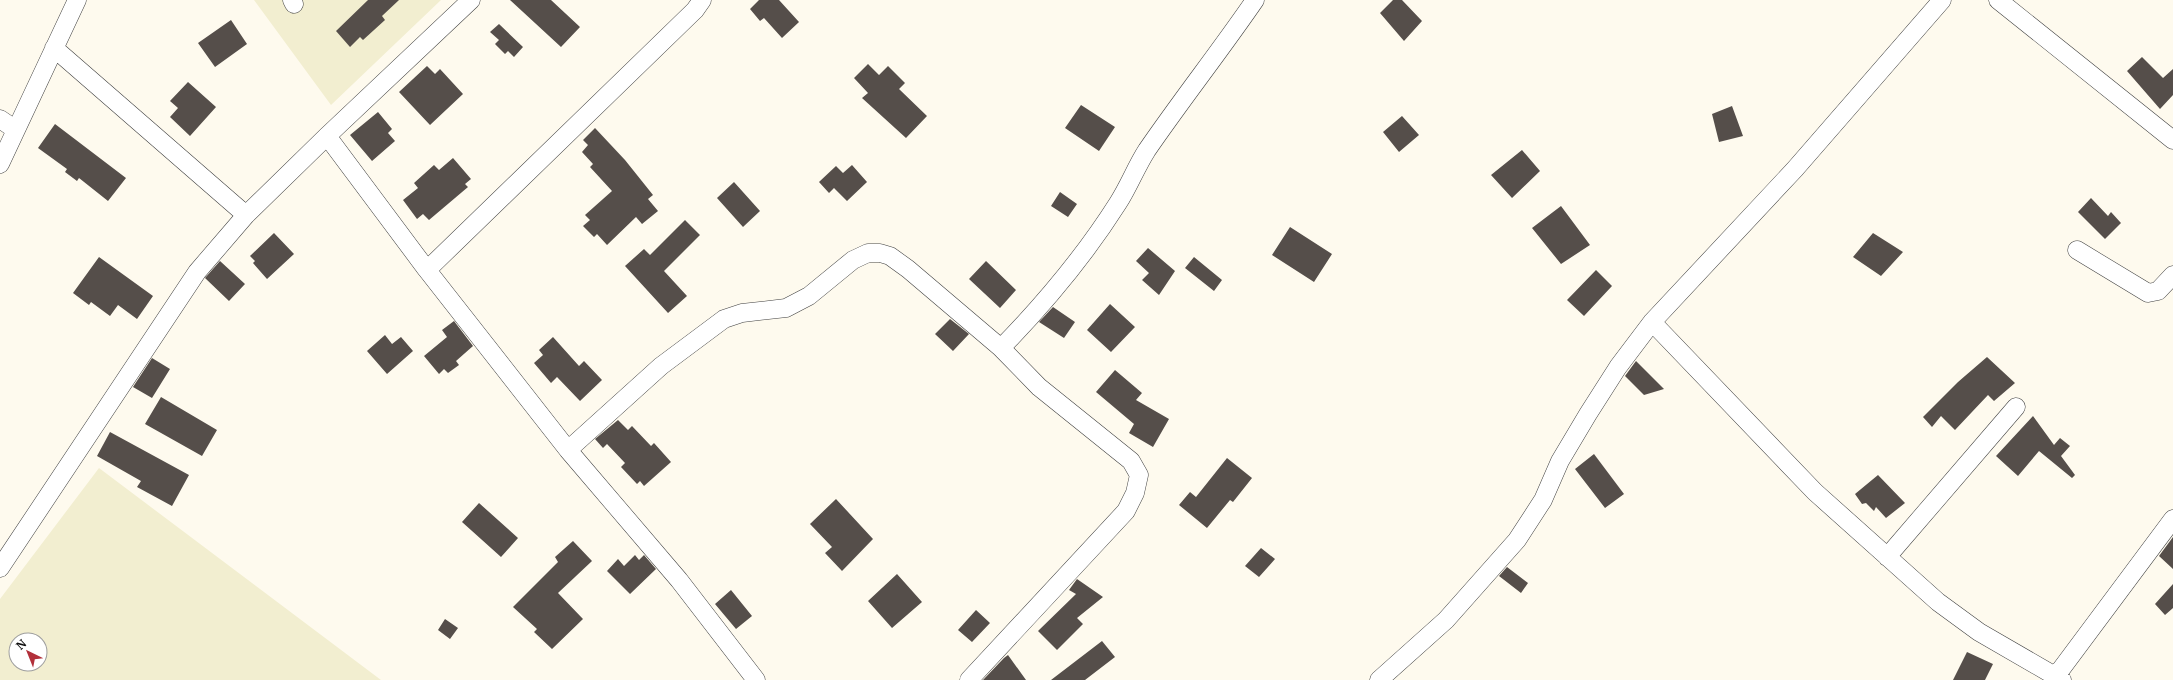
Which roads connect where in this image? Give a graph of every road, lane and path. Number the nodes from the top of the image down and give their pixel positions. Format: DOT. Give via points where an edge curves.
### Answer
graph roads {
  1 [pos="77,0"];
  2 [pos="471,0"];
  3 [pos="702,0"];
  4 [pos="1255,0"];
  5 [pos="1942,0"];
  6 [pos="1998,0"];
  7 [pos="54,48"];
  8 [pos="0,119"];
  9 [pos="16,130"];
  10 [pos="327,136"];
  11 [pos="2173,140"];
  12 [pos="0,164"];
  13 [pos="246,215"];
  14 [pos="2077,250"];
  15 [pos="427,270"];
  16 [pos="2173,275"];
  17 [pos="1652,322"];
  18 [pos="1001,348"];
  19 [pos="2016,407"];
  20 [pos="568,450"];
  21 [pos="2173,520"];
  22 [pos="1887,557"];
  23 [pos="0,568"];
  24 [pos="2059,678"];
  25 [pos="756,680"];
  26 [pos="969,680"];
  27 [pos="1379,680"];
  1 -- 7 [label="street"];
  2 -- 10 [label="street"];
  3 -- 15 [label="street"];
  4 -- 18 [label="street" via="1178,104 1140,161 1118,203 1058,285"];
  5 -- 17 [label="street" via="1795,169"];
  6 -- 11 [label="street"];
  7 -- 9 [label="street"];
  7 -- 13 [label="street"];
  8 -- 9 [label="street"];
  9 -- 12 [label="street"];
  10 -- 13 [label="street"];
  10 -- 15 [label="street"];
  13 -- 23 [label="street" via="197,272"];
  14 -- 16 [label="street" via="2148,293 2158,291"];
  15 -- 20 [label="street"];
  17 -- 22 [label="street" via="1815,492"];
  17 -- 27 [label="street" via="1618,367 1588,414 1560,461 1543,500 1517,540 1446,620"];
  18 -- 20 [label="street" via="896,260 880,252 868,253 854,260 809,296 786,308 742,313 724,319 661,366"];
  18 -- 26 [label="street" via="1039,387 1131,461 1139,475 1135,493 1126,511"];
  19 -- 22 [label="street"];
  20 -- 25 [label="street" via="679,580"];
  21 -- 24 [label="street"];
  22 -- 24 [label="street" via="1938,602 1979,632"];
}
